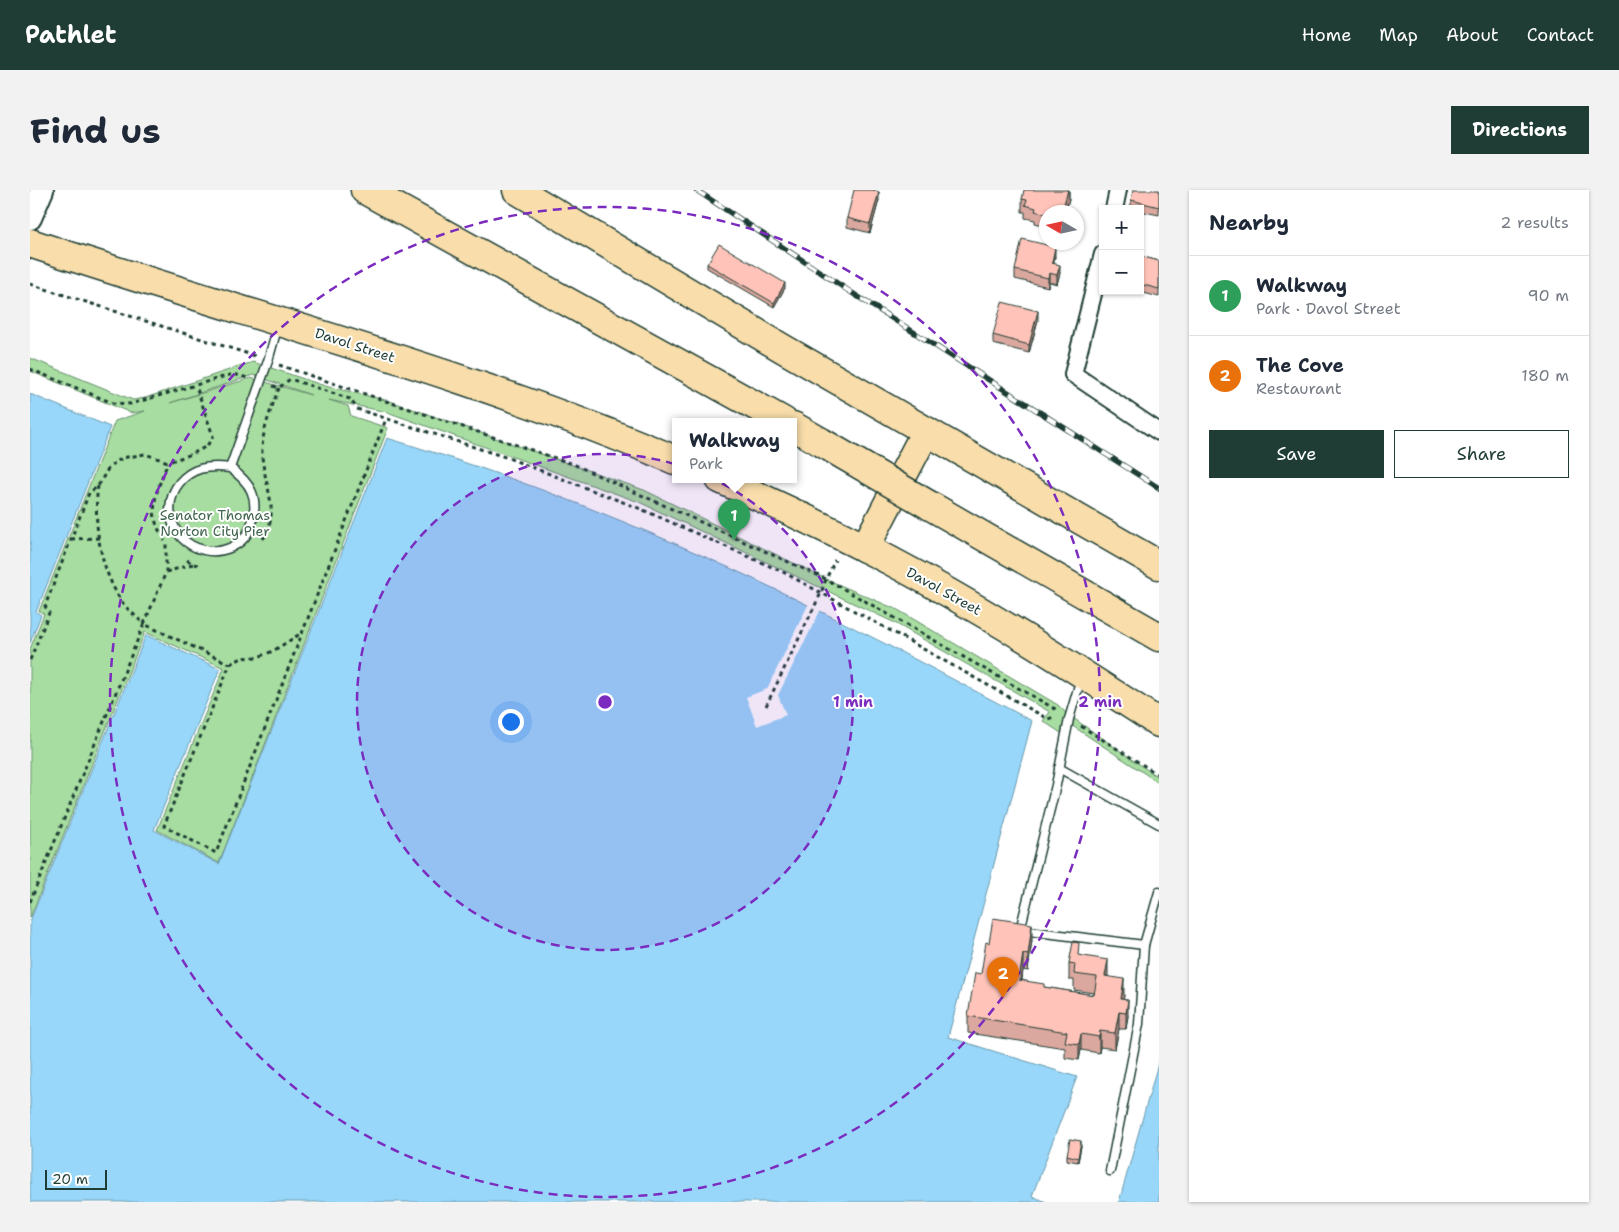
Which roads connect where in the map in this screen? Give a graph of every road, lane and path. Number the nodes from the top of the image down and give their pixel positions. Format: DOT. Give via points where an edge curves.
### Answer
graph roads {
  1 [pos="42,190"];
  2 [pos="365,190"];
  3 [pos="517,190"];
  4 [pos="1118,190"];
  5 [pos="1115,205"];
  6 [pos="30,218"];
  7 [pos="30,243"];
  8 [pos="1099,270"];
  9 [pos="30,284"];
  10 [pos="279,321"];
  11 [pos="268,361"];
  12 [pos="30,369"];
  13 [pos="261,382"];
  14 [pos="196,386"];
  15 [pos="386,418"];
  16 [pos="779,418"];
  17 [pos="797,428"];
  18 [pos="926,431"];
  19 [pos="1159,432"];
  20 [pos="672,459"];
  21 [pos="168,462"];
  22 [pos="230,468"];
  23 [pos="728,483"];
  24 [pos="98,486"];
  25 [pos="99,538"];
  26 [pos="71,539"];
  27 [pos="865,548"];
  28 [pos="193,564"];
  29 [pos="1159,565"];
  30 [pos="166,572"];
  31 [pos="826,579"];
  32 [pos="821,593"];
  33 [pos="144,624"];
  34 [pos="304,632"];
  35 [pos="1159,637"];
  36 [pos="30,660"];
  37 [pos="230,664"];
  38 [pos="1082,673"];
  39 [pos="766,706"];
  40 [pos="1048,719"];
  41 [pos="1069,719"];
  42 [pos="1159,723"];
  43 [pos="1059,768"];
  44 [pos="1159,775"];
  45 [pos="1159,824"];
  46 [pos="1159,892"];
  47 [pos="30,902"];
  48 [pos="1144,945"];
  49 [pos="1110,1171"];
  1 -- 6 [label="main road"];
  2 -- 16 [label="highway"];
  3 -- 18 [label="highway"];
  4 -- 5 [label="street"];
  7 -- 10 [label="highway, Davol Street"];
  8 -- 19 [label="street" via="1073,374"];
  9 -- 11 [label="path"];
  10 -- 11 [label="lane"];
  10 -- 20 [label="highway, Davol Street" via="522,400"];
  11 -- 13 [label="lane"];
  11 -- 31 [label="path" via="573,464"];
  12 -- 14 [label="path" via="118,404 131,404"];
  13 -- 14 [label="path" via="233,374"];
  13 -- 15 [label="path" via="279,388 290,379 350,399 357,409"];
  13 -- 22 [label="lane"];
  14 -- 21 [label="path" via="212,436 207,446"];
  15 -- 32 [label="path" via="508,458 641,509 783,572"];
  15 -- 34 [label="path"];
  17 -- 35 [label="highway, bridge"];
  18 -- 27 [label="highway"];
  18 -- 29 [label="highway"];
  21 -- 24 [label="path" via="145,454 122,458 110,467"];
  21 -- 30 [label="path" via="153,508 156,526 166,542"];
  22 -- 22 [label="lane" via="203,468 189,473 178,484 171,502 170,519 176,532 196,549 220,551 241,542 250,531 255,505 253,492"];
  23 -- 27 [label="highway, Davol Street"];
  24 -- 25 [label="path"];
  24 -- 26 [label="path" via="89,493"];
  25 -- 26 [label="path"];
  25 -- 33 [label="path" via="108,575 121,600"];
  26 -- 36 [label="path" via="45,606 49,613"];
  27 -- 38 [label="highway, Davol Street" via="961,600"];
  28 -- 30 [label="path"];
  30 -- 33 [label="path"];
  31 -- 32 [label="path"];
  31 -- 41 [label="path"];
  32 -- 39 [label="path"];
  32 -- 40 [label="path"];
  33 -- 37 [label="path"];
  33 -- 47 [label="path"];
  34 -- 37 [label="path" via="273,651"];
  34 -- 37 [label="path" via="216,853 164,826"];
  38 -- 41 [label="lane"];
  38 -- 42 [label="highway, Davol Street"];
  41 -- 43 [label="lane"];
  41 -- 44 [label="path"];
  43 -- 45 [label="lane"];
  43 -- 48 [label="lane" via="1020,930"];
  46 -- 48 [label="lane"];
  48 -- 49 [label="lane" via="1139,1024"];
}
